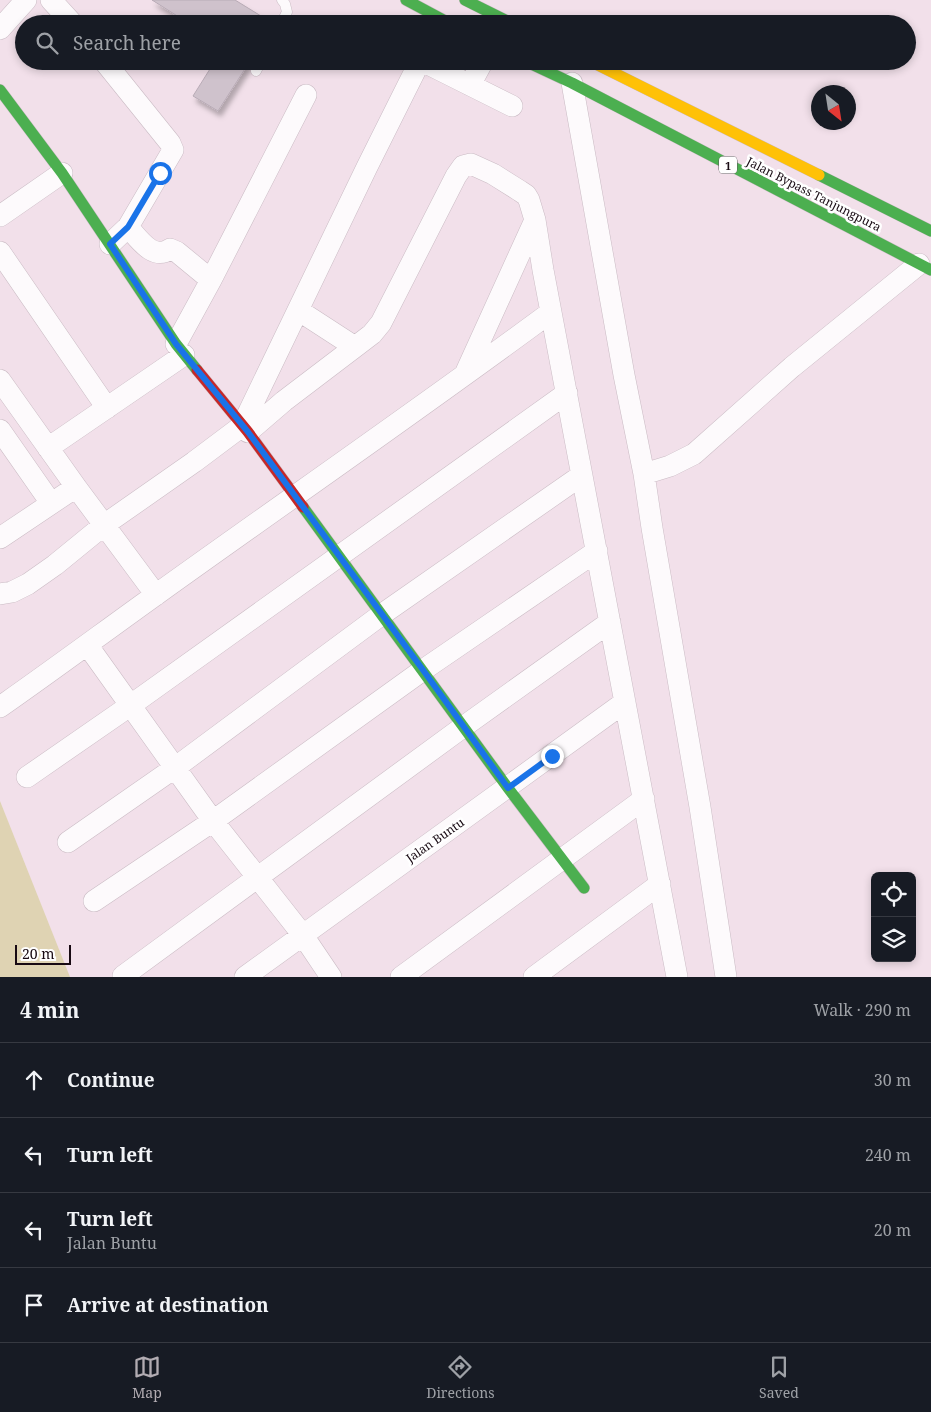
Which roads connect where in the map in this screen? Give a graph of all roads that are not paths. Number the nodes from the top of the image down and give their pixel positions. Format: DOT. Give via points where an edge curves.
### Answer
graph roads {
  1 [pos="26,0"];
  2 [pos="51,0"];
  3 [pos="282,0"];
  4 [pos="406,0"];
  5 [pos="465,0"];
  6 [pos="65,15"];
  7 [pos="286,15"];
  8 [pos="433,15"];
  9 [pos="495,15"];
  10 [pos="0,29"];
  11 [pos="111,70"];
  12 [pos="416,70"];
  13 [pos="439,70"];
  14 [pos="478,70"];
  15 [pos="543,70"];
  16 [pos="608,70"];
  17 [pos="572,84"];
  18 [pos="470,85"];
  19 [pos="0,90"];
  20 [pos="306,95"];
  21 [pos="512,106"];
  22 [pos="62,173"];
  23 [pos="0,216"];
  24 [pos="535,220"];
  25 [pos="128,227"];
  26 [pos="931,231"];
  27 [pos="110,244"];
  28 [pos="0,252"];
  29 [pos="925,267"];
  30 [pos="211,280"];
  31 [pos="298,310"];
  32 [pos="551,312"];
  33 [pos="355,346"];
  34 [pos="180,349"];
  35 [pos="464,376"];
  36 [pos="0,380"];
  37 [pos="566,393"];
  38 [pos="108,408"];
  39 [pos="245,429"];
  40 [pos="0,430"];
  41 [pos="48,448"];
  42 [pos="644,474"];
  43 [pos="582,475"];
  44 [pos="76,487"];
  45 [pos="295,497"];
  46 [pos="50,503"];
  47 [pos="104,525"];
  48 [pos="0,538"];
  49 [pos="597,551"];
  50 [pos="338,556"];
  51 [pos="0,594"];
  52 [pos="156,595"];
  53 [pos="381,614"];
  54 [pos="610,622"];
  55 [pos="88,646"];
  56 [pos="423,670"];
  57 [pos="625,702"];
  58 [pos="131,705"];
  59 [pos="0,707"];
  60 [pos="463,727"];
  61 [pos="176,767"];
  62 [pos="28,777"];
  63 [pos="508,788"];
  64 [pos="644,799"];
  65 [pos="213,821"];
  66 [pos="68,842"];
  67 [pos="564,858"];
  68 [pos="258,878"];
  69 [pos="660,884"];
  70 [pos="584,888"];
  71 [pos="94,901"];
  72 [pos="302,934"];
  73 [pos="672,973"];
  74 [pos="123,976"];
  75 [pos="245,977"];
  76 [pos="331,977"];
  77 [pos="401,977"];
  78 [pos="534,977"];
  79 [pos="726,977"];
  1 -- 10 [label="street"];
  2 -- 6 [label="street"];
  3 -- 7 [label="lane"];
  4 -- 8 [label="main road"];
  5 -- 9 [label="main road"];
  11 -- 25 [label="street" via="173,150"];
  12 -- 31 [label="street"];
  13 -- 18 [label="street"];
  14 -- 18 [label="street"];
  15 -- 17 [label="main road, Jalan Bypass Tanjungpura / 1"];
  16 -- 26 [label="main road, Jalan Bypass Tanjungpura"];
  17 -- 29 [label="main road, Jalan Bypass Tanjungpura / 1"];
  17 -- 42 [label="street"];
  18 -- 21 [label="street"];
  19 -- 22 [label="main road"];
  20 -- 30 [label="street"];
  22 -- 23 [label="street"];
  22 -- 27 [label="main road"];
  24 -- 32 [label="street"];
  24 -- 33 [label="street" via="529,200 520,190 471,164 463,166 382,323"];
  24 -- 35 [label="street"];
  25 -- 27 [label="street"];
  25 -- 30 [label="street" via="145,246 158,254 170,249 177,252"];
  27 -- 34 [label="main road"];
  28 -- 38 [label="street"];
  29 -- 42 [label="street" via="792,367 694,454"];
  30 -- 34 [label="street"];
  31 -- 33 [label="street"];
  31 -- 39 [label="street"];
  32 -- 35 [label="street"];
  32 -- 37 [label="street"];
  33 -- 39 [label="street"];
  34 -- 38 [label="street"];
  34 -- 39 [label="main road"];
  35 -- 45 [label="street"];
  36 -- 41 [label="street"];
  37 -- 43 [label="street"];
  37 -- 50 [label="street"];
  38 -- 41 [label="street"];
  39 -- 45 [label="main road"];
  39 -- 47 [label="street"];
  40 -- 46 [label="street"];
  41 -- 44 [label="street"];
  42 -- 79 [label="street"];
  43 -- 49 [label="street"];
  43 -- 53 [label="street"];
  44 -- 46 [label="street"];
  44 -- 47 [label="street"];
  45 -- 50 [label="main road"];
  45 -- 52 [label="street"];
  46 -- 48 [label="street"];
  47 -- 51 [label="street" via="28,584"];
  47 -- 52 [label="street"];
  49 -- 54 [label="street"];
  49 -- 56 [label="street"];
  50 -- 53 [label="main road"];
  50 -- 58 [label="street"];
  52 -- 55 [label="street"];
  53 -- 56 [label="main road"];
  53 -- 61 [label="street"];
  54 -- 57 [label="street"];
  54 -- 60 [label="street"];
  55 -- 58 [label="street"];
  55 -- 59 [label="street"];
  56 -- 60 [label="main road"];
  56 -- 65 [label="street"];
  57 -- 63 [label="street, Jalan Buntu"];
  57 -- 64 [label="street"];
  58 -- 61 [label="street"];
  58 -- 62 [label="street"];
  60 -- 63 [label="main road"];
  60 -- 68 [label="street"];
  61 -- 65 [label="street"];
  61 -- 66 [label="street"];
  63 -- 67 [label="main road"];
  63 -- 72 [label="street, Jalan Buntu"];
  64 -- 67 [label="street"];
  64 -- 69 [label="street"];
  65 -- 68 [label="street"];
  65 -- 71 [label="street"];
  67 -- 70 [label="main road"];
  67 -- 77 [label="street"];
  68 -- 72 [label="street"];
  68 -- 74 [label="street"];
  69 -- 73 [label="street"];
  69 -- 78 [label="street"];
  72 -- 75 [label="street, Jalan Buntu"];
  72 -- 76 [label="street"];
}
